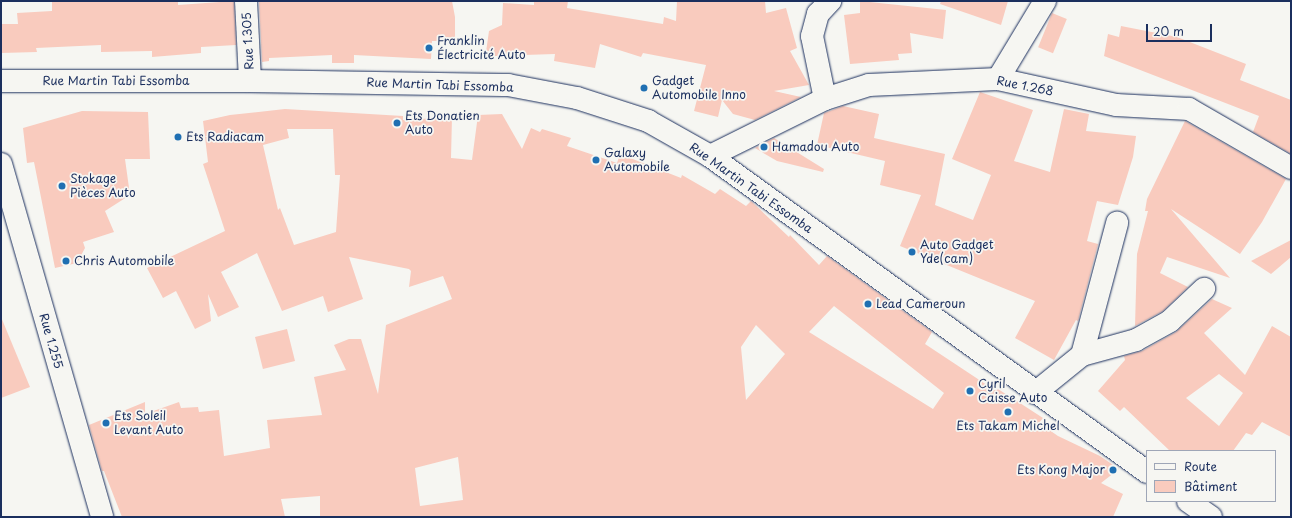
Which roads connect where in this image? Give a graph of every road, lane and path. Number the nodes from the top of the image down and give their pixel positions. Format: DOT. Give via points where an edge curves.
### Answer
graph roads {
  1 [pos="246,1"];
  2 [pos="830,1"];
  3 [pos="1045,1"];
  4 [pos="998,78"];
  5 [pos="1,81"];
  6 [pos="250,81"];
  7 [pos="825,99"];
  8 [pos="710,156"];
  9 [pos="1,164"];
  10 [pos="1291,168"];
  11 [pos="1117,223"];
  12 [pos="1204,288"];
  13 [pos="1082,355"];
  14 [pos="1035,393"];
  15 [pos="1146,471"];
  16 [pos="1189,502"];
  17 [pos="102,517"];
  18 [pos="1211,517"];
  1 -- 6 [label="main road, Rue 1.305"];
  2 -- 7 [label="main road" via="818,14 812,36"];
  3 -- 4 [label="main road"];
  4 -- 7 [label="main road, Rue 1.268" via="869,85"];
  4 -- 10 [label="main road, Rue 1.268" via="1116,105 1189,109"];
  5 -- 6 [label="main road, Rue Martin Tabi Essomba"];
  6 -- 8 [label="main road, Rue Martin Tabi Essomba" via="508,85 577,98 648,121"];
  7 -- 8 [label="main road, Rue 1.268"];
  8 -- 14 [label="main road, Rue Martin Tabi Essomba"];
  9 -- 17 [label="main road, Rue 1.255"];
  11 -- 13 [label="main road"];
  12 -- 13 [label="main road" via="1170,321 1136,340"];
  13 -- 14 [label="main road"];
  14 -- 15 [label="main road, Rue Martin Tabi Essomba"];
  16 -- 18 [label="main road"];
}
